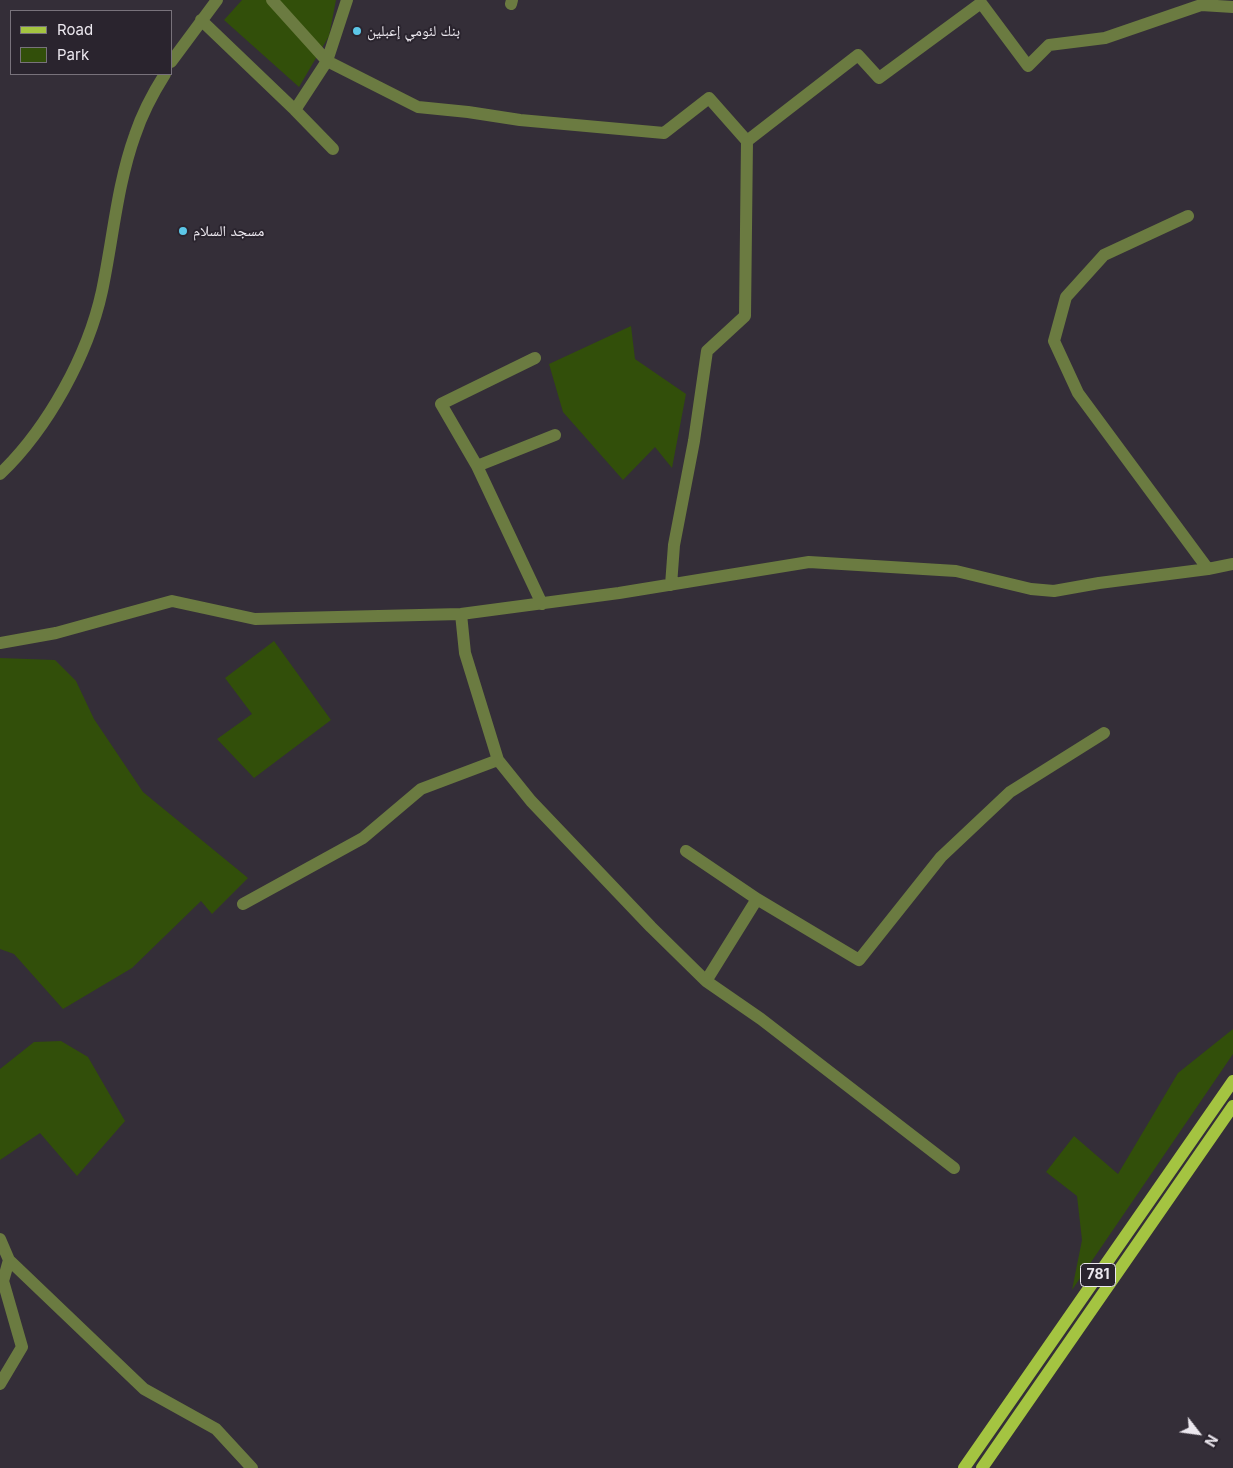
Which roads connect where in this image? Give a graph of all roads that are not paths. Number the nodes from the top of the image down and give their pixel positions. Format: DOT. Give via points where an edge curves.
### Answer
graph roads {
  1 [pos="217,0"];
  2 [pos="272,0"];
  3 [pos="347,0"];
  4 [pos="1233,7"];
  5 [pos="201,20"];
  6 [pos="172,61"];
  7 [pos="327,61"];
  8 [pos="165,75"];
  9 [pos="295,110"];
  10 [pos="747,141"];
  11 [pos="333,149"];
  12 [pos="1188,216"];
  13 [pos="535,358"];
  14 [pos="554,435"];
  15 [pos="477,466"];
  16 [pos="0,474"];
  17 [pos="1233,564"];
  18 [pos="1208,569"];
  19 [pos="670,585"];
  20 [pos="542,604"];
  21 [pos="461,614"];
  22 [pos="0,643"];
  23 [pos="1104,733"];
  24 [pos="498,760"];
  25 [pos="686,851"];
  26 [pos="757,899"];
  27 [pos="243,904"];
  28 [pos="706,981"];
  29 [pos="1233,1081"];
  30 [pos="1233,1106"];
  31 [pos="954,1168"];
  32 [pos="0,1239"];
  33 [pos="9,1260"];
  34 [pos="0,1384"];
  35 [pos="252,1468"];
  36 [pos="964,1468"];
  37 [pos="982,1468"];
  1 -- 5 [label="street"];
  2 -- 7 [label="street"];
  3 -- 7 [label="street"];
  4 -- 10 [label="street" via="1201,5 1105,38 1049,45 1028,66 980,3 879,78 858,55"];
  5 -- 6 [label="street"];
  5 -- 9 [label="street"];
  7 -- 9 [label="street"];
  7 -- 10 [label="street" via="418,107 520,120 664,133 709,98"];
  8 -- 16 [label="street" via="135,136 101,292 85,344 53,405"];
  9 -- 11 [label="street"];
  10 -- 19 [label="street" via="745,316 707,351"];
  12 -- 18 [label="street" via="1104,255 1066,297 1054,340 1078,393"];
  13 -- 15 [label="street" via="441,404"];
  14 -- 15 [label="street"];
  15 -- 20 [label="street"];
  17 -- 18 [label="street"];
  18 -- 19 [label="street" via="1054,591 1031,590 956,571 809,562"];
  19 -- 20 [label="street"];
  20 -- 21 [label="street"];
  21 -- 22 [label="street" via="255,619 172,601 56,633"];
  21 -- 24 [label="street" via="465,653"];
  23 -- 26 [label="street" via="1010,792 942,857 859,960"];
  24 -- 27 [label="street" via="420,789 363,838"];
  24 -- 28 [label="street" via="531,801"];
  25 -- 26 [label="street"];
  26 -- 28 [label="street"];
  28 -- 31 [label="street" via="761,1019"];
  29 -- 36 [label="main road, 781"];
  30 -- 37 [label="main road, 781"];
  32 -- 33 [label="street"];
  33 -- 34 [label="street" via="3,1281 22,1347"];
  33 -- 35 [label="street" via="144,1389 216,1429"];
}
